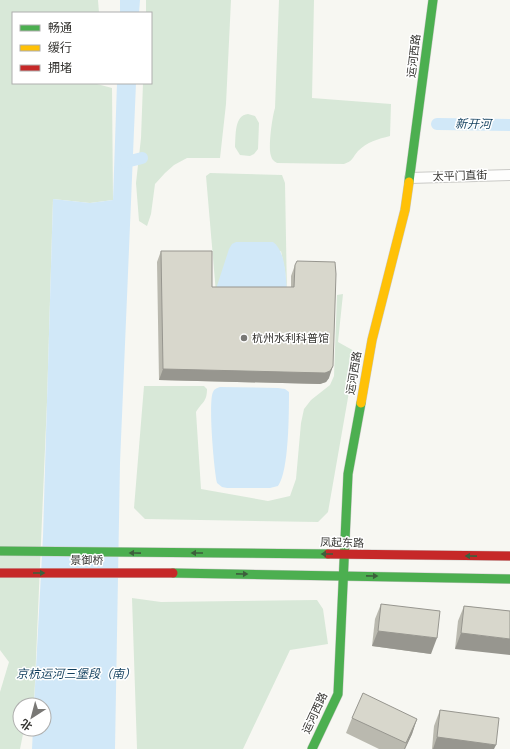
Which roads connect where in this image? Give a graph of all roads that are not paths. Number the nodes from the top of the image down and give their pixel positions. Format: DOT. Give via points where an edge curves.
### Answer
graph roads {
  1 [pos="433,0"];
  2 [pos="510,175"];
  3 [pos="410,178"];
  4 [pos="0,552"];
  5 [pos="174,553"];
  6 [pos="345,555"];
  7 [pos="510,556"];
  8 [pos="0,573"];
  9 [pos="344,576"];
  10 [pos="510,579"];
  11 [pos="312,749"];
  1 -- 3 [label="main road, 运河西路"];
  2 -- 3 [label="street, 太平门直街"];
  3 -- 6 [label="main road, 运河西路" via="405,210 372,340 348,474"];
  5 -- 4 [label="main road, 景御桥, one-way"];
  6 -- 5 [label="main road, 凤起东路, one-way"];
  7 -- 6 [label="main road, 凤起东路, one-way"];
  6 -- 9 [label="main road, 运河西路"];
  8 -- 9 [label="main road, 景御桥, one-way"];
  9 -- 10 [label="main road, one-way"];
  9 -- 11 [label="main road, 运河西路" via="338,694"];
}
